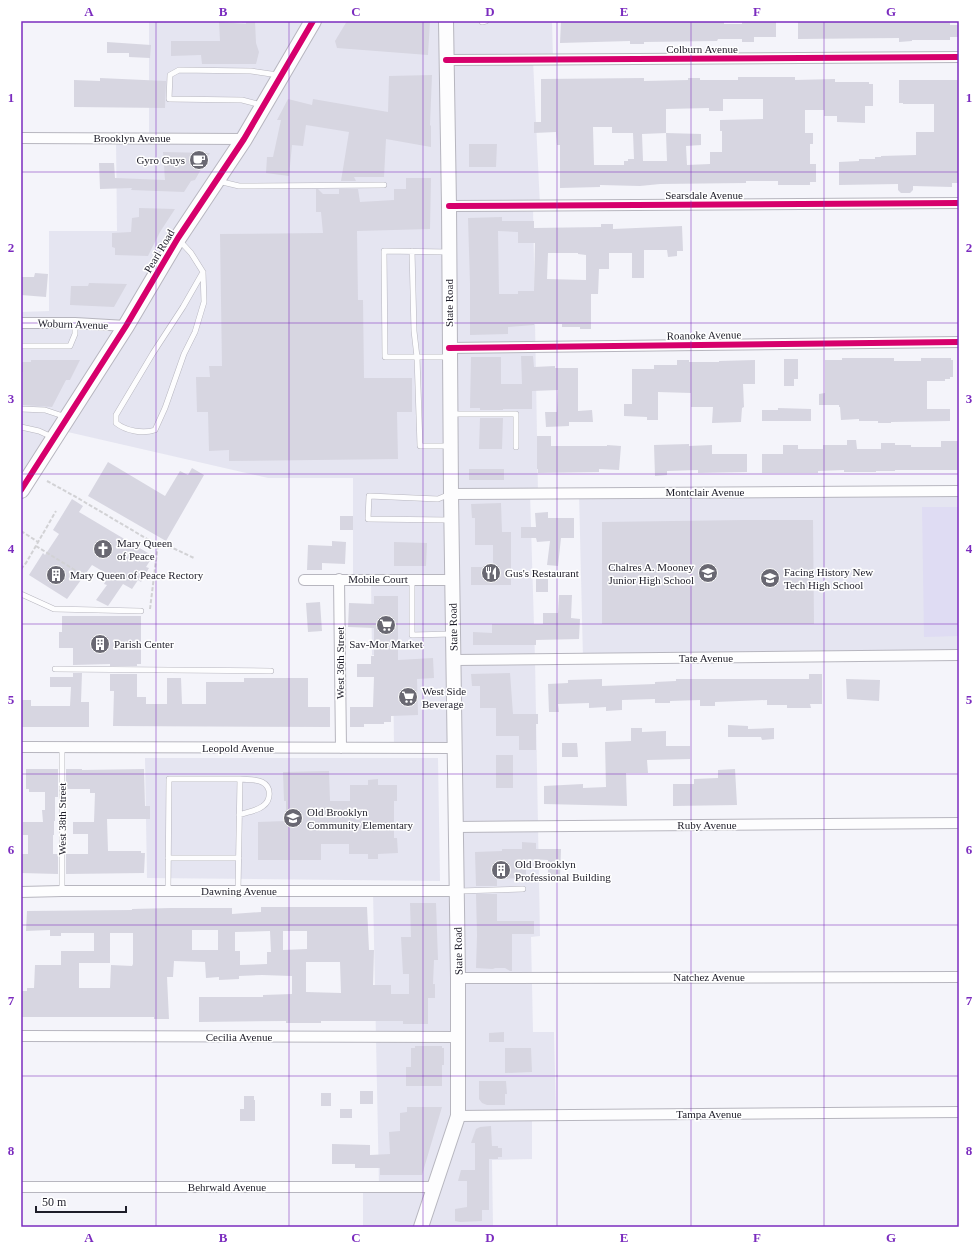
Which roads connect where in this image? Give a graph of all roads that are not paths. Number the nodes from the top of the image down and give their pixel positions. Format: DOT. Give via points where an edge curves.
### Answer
graph roads {
  1 [pos="313,21"];
  2 [pos="446,21"];
  3 [pos="959,57"];
  4 [pos="446,60"];
  5 [pos="281,76"];
  6 [pos="263,105"];
  7 [pos="21,138"];
  8 [pos="244,139"];
  9 [pos="217,181"];
  10 [pos="384,185"];
  11 [pos="959,204"];
  12 [pos="449,206"];
  13 [pos="178,238"];
  14 [pos="412,251"];
  15 [pos="449,252"];
  16 [pos="203,272"];
  17 [pos="21,323"];
  18 [pos="75,323"];
  19 [pos="126,326"];
  20 [pos="959,342"];
  21 [pos="21,346"];
  22 [pos="449,352"];
  23 [pos="417,357"];
  24 [pos="21,409"];
  25 [pos="450,414"];
  26 [pos="67,418"];
  27 [pos="21,426"];
  28 [pos="54,437"];
  29 [pos="450,446"];
  30 [pos="516,447"];
  31 [pos="21,490"];
  32 [pos="959,490"];
  33 [pos="451,494"];
  34 [pos="451,520"];
  35 [pos="339,579"];
  36 [pos="412,579"];
  37 [pos="304,580"];
  38 [pos="452,580"];
  39 [pos="21,594"];
  40 [pos="141,611"];
  41 [pos="453,634"];
  42 [pos="959,655"];
  43 [pos="454,660"];
  44 [pos="55,669"];
  45 [pos="271,671"];
  46 [pos="21,748"];
  47 [pos="62,748"];
  48 [pos="340,748"];
  49 [pos="455,748"];
  50 [pos="240,779"];
  51 [pos="239,815"];
  52 [pos="959,823"];
  53 [pos="455,826"];
  54 [pos="168,858"];
  55 [pos="239,858"];
  56 [pos="522,889"];
  57 [pos="62,891"];
  58 [pos="168,891"];
  59 [pos="238,891"];
  60 [pos="457,891"];
  61 [pos="21,892"];
  62 [pos="959,977"];
  63 [pos="458,978"];
  64 [pos="21,1036"];
  65 [pos="458,1037"];
  66 [pos="959,1112"];
  67 [pos="458,1116"];
  68 [pos="434,1186"];
  69 [pos="21,1187"];
  70 [pos="421,1227"];
  1 -- 5 [label="main road, Pearl Road"];
  2 -- 4 [label="main road, State Road"];
  3 -- 4 [label="street, Colburn Avenue"];
  4 -- 12 [label="main road, State Road"];
  5 -- 6 [label="main road, Pearl Road"];
  5 -- 6 [label="lane" via="252,71 179,70 170,75 169,99 242,100"];
  6 -- 8 [label="main road, Pearl Road"];
  7 -- 8 [label="street, Brooklyn Avenue"];
  8 -- 9 [label="main road, Pearl Road"];
  9 -- 10 [label="lane" via="239,186"];
  9 -- 13 [label="main road, Pearl Road"];
  11 -- 12 [label="street, Searsdale Avenue"];
  12 -- 15 [label="main road, State Road"];
  13 -- 16 [label="lane" via="191,252"];
  13 -- 19 [label="main road, Pearl Road"];
  14 -- 15 [label="lane"];
  14 -- 23 [label="lane"];
  14 -- 23 [label="lane" via="384,250 385,357"];
  15 -- 22 [label="main road, State Road"];
  16 -- 16 [label="lane" via="204,302 195,332 155,430 146,433 122,428 116,423 116,415"];
  17 -- 18 [label="street, Woburn Avenue"];
  18 -- 19 [label="street, Woburn Avenue"];
  18 -- 21 [label="lane" via="75,334 70,346"];
  19 -- 26 [label="main road, Pearl Road"];
  20 -- 22 [label="street, Roanoke Avenue"];
  22 -- 23 [label="lane"];
  22 -- 25 [label="main road, State Road"];
  23 -- 29 [label="lane" via="420,446"];
  24 -- 26 [label="lane" via="45,410"];
  25 -- 29 [label="main road, State Road"];
  25 -- 30 [label="lane" via="516,414"];
  26 -- 28 [label="main road, Pearl Road"];
  27 -- 28 [label="lane"];
  28 -- 31 [label="main road, Pearl Road"];
  29 -- 33 [label="main road, State Road"];
  32 -- 33 [label="street, Montclair Avenue"];
  33 -- 34 [label="main road, State Road"];
  33 -- 34 [label="lane" via="438,499 369,496 368,519"];
  34 -- 38 [label="main road, State Road"];
  35 -- 36 [label="street, Mobile Court"];
  35 -- 37 [label="street, Mobile Court"];
  35 -- 48 [label="street, West 36th Street"];
  36 -- 38 [label="street, Mobile Court"];
  36 -- 41 [label="lane" via="412,635"];
  38 -- 41 [label="main road, State Road"];
  39 -- 40 [label="lane" via="54,609"];
  41 -- 43 [label="main road, State Road"];
  42 -- 43 [label="street, Tate Avenue"];
  43 -- 49 [label="main road, State Road"];
  44 -- 45 [label="lane"];
  46 -- 47 [label="street, Leopold Avenue"];
  47 -- 48 [label="street, Leopold Avenue"];
  47 -- 57 [label="lane, West 38th Street"];
  48 -- 49 [label="street, Leopold Avenue"];
  49 -- 53 [label="main road, State Road"];
  50 -- 51 [label="lane"];
  50 -- 51 [label="lane" via="262,782 270,794 263,806"];
  50 -- 54 [label="lane" via="169,779"];
  51 -- 55 [label="lane"];
  52 -- 53 [label="street, Ruby Avenue"];
  53 -- 60 [label="main road, State Road"];
  54 -- 55 [label="lane"];
  54 -- 58 [label="lane"];
  55 -- 59 [label="lane"];
  56 -- 60 [label="lane"];
  57 -- 58 [label="street, Dawning Avenue"];
  57 -- 61 [label="street, Dawning Avenue"];
  58 -- 59 [label="street, Dawning Avenue"];
  59 -- 60 [label="street, Dawning Avenue"];
  60 -- 63 [label="main road, State Road"];
  62 -- 63 [label="street, Natchez Avenue"];
  63 -- 65 [label="main road, State Road"];
  64 -- 65 [label="street, Cecilia Avenue"];
  65 -- 67 [label="main road, State Road"];
  66 -- 67 [label="street, Tampa Avenue"];
  67 -- 68 [label="main road, State Road"];
  68 -- 69 [label="street, Behrwald Avenue"];
  68 -- 70 [label="main road, State Road"];
}
